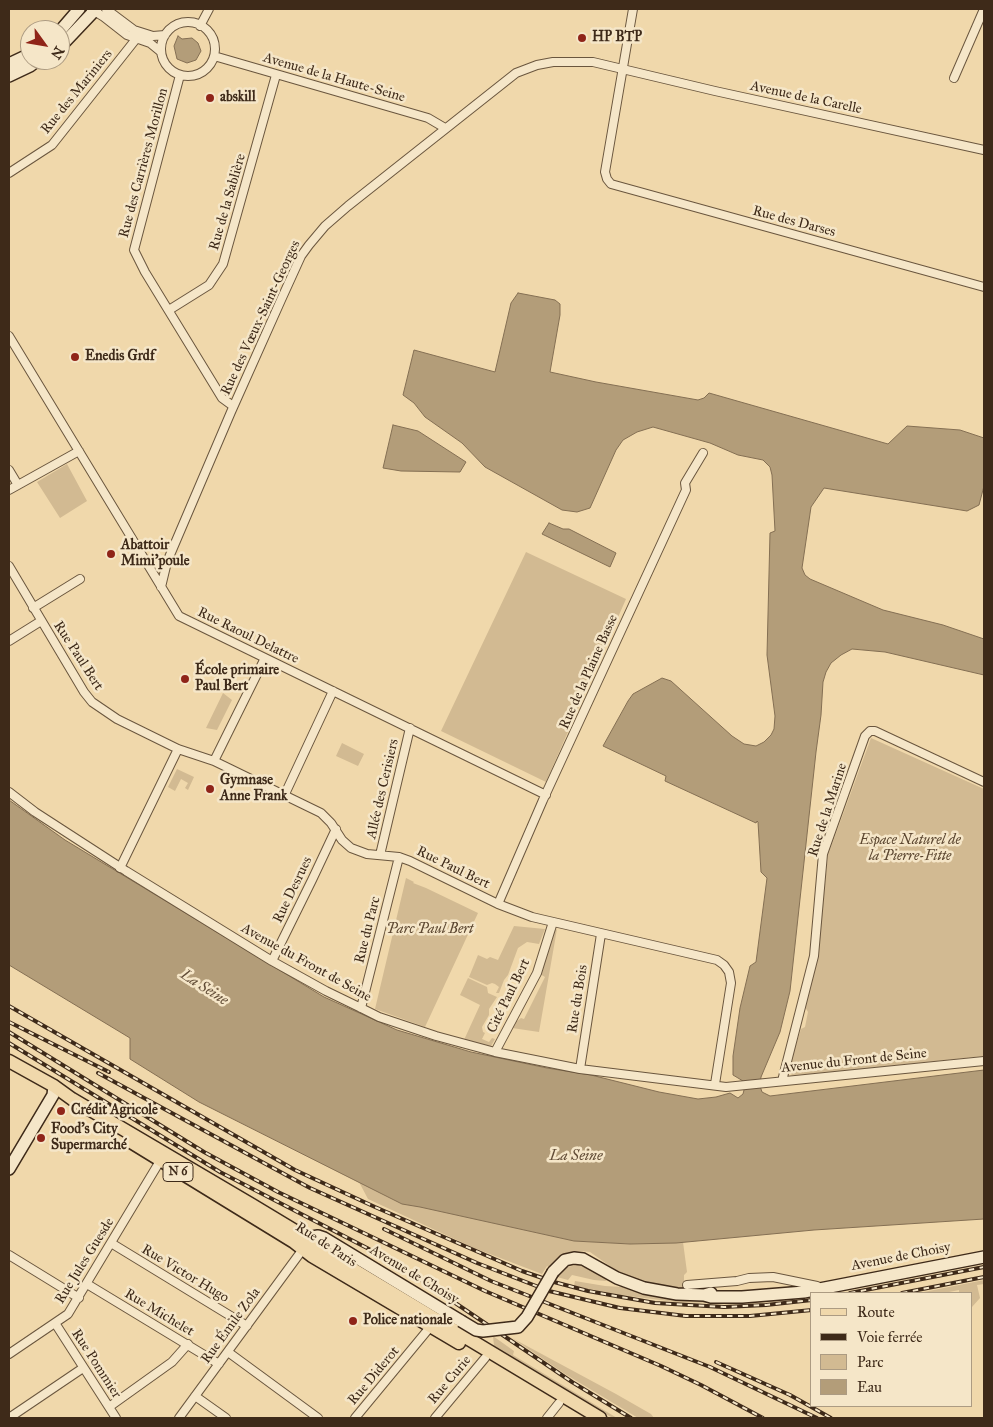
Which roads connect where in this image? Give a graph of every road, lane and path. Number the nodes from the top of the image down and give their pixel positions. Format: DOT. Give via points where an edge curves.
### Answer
graph roads {
  1 [pos="79,9"];
  2 [pos="93,9"];
  3 [pos="106,9"];
  4 [pos="209,9"];
  5 [pos="633,9"];
  6 [pos="984,10"];
  7 [pos="70,20"];
  8 [pos="200,26"];
  9 [pos="165,35"];
  10 [pos="70,38"];
  11 [pos="136,39"];
  12 [pos="161,52"];
  13 [pos="214,56"];
  14 [pos="22,70"];
  15 [pos="623,70"];
  16 [pos="180,75"];
  17 [pos="276,75"];
  18 [pos="9,76"];
  19 [pos="954,78"];
  20 [pos="446,128"];
  21 [pos="984,150"];
  22 [pos="9,173"];
  23 [pos="984,287"];
  24 [pos="168,310"];
  25 [pos="9,336"];
  26 [pos="233,406"];
  27 [pos="79,451"];
  28 [pos="703,453"];
  29 [pos="9,470"];
  30 [pos="18,485"];
  31 [pos="9,490"];
  32 [pos="9,566"];
  33 [pos="80,579"];
  34 [pos="161,587"];
  35 [pos="34,608"];
  36 [pos="41,621"];
  37 [pos="9,641"];
  38 [pos="264,658"];
  39 [pos="334,691"];
  40 [pos="410,728"];
  41 [pos="178,749"];
  42 [pos="214,761"];
  43 [pos="984,782"];
  44 [pos="9,792"];
  45 [pos="284,794"];
  46 [pos="546,795"];
  47 [pos="336,829"];
  48 [pos="380,855"];
  49 [pos="398,857"];
  50 [pos="120,868"];
  51 [pos="498,904"];
  52 [pos="553,922"];
  53 [pos="601,934"];
  54 [pos="272,961"];
  55 [pos="361,1008"];
  56 [pos="495,1052"];
  57 [pos="9,1061"];
  58 [pos="984,1061"];
  59 [pos="9,1069"];
  60 [pos="580,1069"];
  61 [pos="782,1081"];
  62 [pos="714,1084"];
  63 [pos="53,1090"];
  64 [pos="160,1160"];
  65 [pos="9,1169"];
  66 [pos="111,1243"];
  67 [pos="307,1245"];
  68 [pos="9,1255"];
  69 [pos="984,1257"];
  70 [pos="737,1281"];
  71 [pos="87,1284"];
  72 [pos="687,1285"];
  73 [pos="821,1287"];
  74 [pos="739,1295"];
  75 [pos="78,1298"];
  76 [pos="55,1323"];
  77 [pos="247,1326"];
  78 [pos="431,1326"];
  79 [pos="188,1344"];
  80 [pos="228,1352"];
  81 [pos="9,1354"];
  82 [pos="485,1358"];
  83 [pos="219,1364"];
  84 [pos="83,1368"];
  85 [pos="195,1396"];
  86 [pos="560,1403"];
  87 [pos="109,1407"];
  88 [pos="9,1418"];
  89 [pos="116,1418"];
  90 [pos="179,1418"];
  91 [pos="226,1418"];
  92 [pos="318,1418"];
  93 [pos="355,1418"];
  94 [pos="435,1418"];
  95 [pos="547,1418"];
  96 [pos="584,1418"];
  97 [pos="600,1418"];
  1 -- 7 [label="main road"];
  2 -- 10 [label="main road"];
  2 -- 11 [label="street"];
  3 -- 9 [label="street" via="134,30 153,36"];
  4 -- 8 [label="street"];
  5 -- 15 [label="street"];
  6 -- 19 [label="street"];
  8 -- 9 [label="street" via="181,24"];
  8 -- 13 [label="street" via="212,37"];
  9 -- 12 [label="street"];
  11 -- 12 [label="street" via="154,45"];
  11 -- 22 [label="street, Rue des Mariniers" via="52,145"];
  12 -- 16 [label="street" via="167,66"];
  13 -- 16 [label="street" via="203,72"];
  13 -- 17 [label="street, Avenue de la Haute-Seine"];
  14 -- 18 [label="main road"];
  15 -- 20 [label="street, Rue des Vœux-Saint-Georges" via="582,61 553,62 523,70 509,77"];
  15 -- 21 [label="street, Avenue de la Carelle"];
  15 -- 23 [label="street, Rue des Darses" via="605,172 611,184"];
  16 -- 24 [label="street, Rue des Carrières Morillon" via="134,245 134,254"];
  17 -- 20 [label="street, Avenue de la Haute-Seine" via="428,118"];
  17 -- 24 [label="street, Rue de la Sablière" via="224,264 209,285"];
  20 -- 26 [label="street, Rue des Vœux-Saint-Georges" via="334,218 309,244"];
  24 -- 26 [label="street, Rue des Carrières Morillon" via="222,398"];
  25 -- 27 [label="street, Rue Raoul Delattre"];
  26 -- 34 [label="street, Rue des Vœux-Saint-Georges" via="167,562"];
  27 -- 30 [label="street"];
  27 -- 34 [label="street, Rue Raoul Delattre"];
  28 -- 46 [label="street, Rue de la Plaine Basse" via="685,483 686,490"];
  29 -- 30 [label="street"];
  30 -- 31 [label="street"];
  32 -- 35 [label="street, Rue Paul Bert"];
  33 -- 35 [label="street"];
  34 -- 38 [label="street, Rue Raoul Delattre" via="183,618"];
  35 -- 36 [label="street, Rue Paul Bert"];
  36 -- 37 [label="street"];
  36 -- 41 [label="street, Rue Paul Bert" via="92,702 116,719"];
  38 -- 39 [label="street, Rue Raoul Delattre"];
  38 -- 42 [label="street"];
  39 -- 40 [label="street, Rue Raoul Delattre"];
  39 -- 45 [label="street"];
  40 -- 46 [label="street, Rue Raoul Delattre"];
  40 -- 48 [label="street, Allée des Cerisiers"];
  41 -- 42 [label="street, Rue Paul Bert"];
  41 -- 50 [label="street"];
  42 -- 45 [label="street, Rue Paul Bert"];
  43 -- 61 [label="street, Rue de la Marine" via="875,731 866,736 824,854 814,956"];
  44 -- 50 [label="street, Avenue du Front de Seine"];
  45 -- 47 [label="street, Rue Paul Bert" via="320,812"];
  46 -- 51 [label="street, Rue de la Plaine Basse"];
  47 -- 48 [label="street, Rue Paul Bert" via="351,848"];
  47 -- 54 [label="street, Rue Desrues"];
  48 -- 49 [label="street, Rue Paul Bert"];
  49 -- 51 [label="street, Rue Paul Bert"];
  49 -- 55 [label="street, Rue du Parc"];
  50 -- 54 [label="street, Avenue du Front de Seine"];
  51 -- 52 [label="street, Rue Paul Bert"];
  52 -- 53 [label="street, Rue Paul Bert"];
  52 -- 56 [label="street, Cité Paul Bert" via="537,973"];
  53 -- 60 [label="street, Rue du Bois"];
  53 -- 62 [label="street, Rue Paul Bert" via="717,960 724,965 730,983"];
  54 -- 55 [label="street, Avenue du Front de Seine"];
  55 -- 56 [label="street, Avenue du Front de Seine" via="436,1036"];
  56 -- 60 [label="street, Avenue du Front de Seine"];
  57 -- 63 [label="main road, N 6"];
  58 -- 61 [label="street, Avenue du Front de Seine"];
  59 -- 63 [label="main road, N 6"];
  60 -- 62 [label="street, Avenue du Front de Seine"];
  61 -- 62 [label="street, Avenue du Front de Seine" via="726,1087"];
  63 -- 64 [label="main road, Rue de Paris / N 6"];
  63 -- 65 [label="main road"];
  63 -- 67 [label="main road, Rue de Paris / N 6" via="101,1116"];
  64 -- 66 [label="street, Rue Jules Guesde"];
  64 -- 67 [label="main road, Rue de Paris / N 6"];
  66 -- 71 [label="street, Rue Jules Guesde"];
  66 -- 77 [label="street, Rue Victor Hugo"];
  67 -- 74 [label="main road, Avenue de Choisy, bridge" via="312,1236 324,1238 483,1332 518,1326 527,1317 553,1272 565,1260 574,1258 583,1259 622,1281 644,1288 710,1297"];
  67 -- 77 [label="street, Rue Émile Zola"];
  67 -- 78 [label="main road, Rue de Paris / N 6"];
  67 -- 97 [label="main road, Rue de Paris / N 6" via="324,1252"];
  68 -- 75 [label="street"];
  69 -- 73 [label="main road, Avenue de Choisy"];
  70 -- 72 [label="street"];
  70 -- 73 [label="street" via="774,1277"];
  70 -- 74 [label="street"];
  71 -- 75 [label="street, Rue Jules Guesde"];
  71 -- 79 [label="street, Rue Michelet"];
  73 -- 74 [label="main road, Avenue de Choisy" via="787,1294"];
  75 -- 76 [label="street, Rue Jules Guesde" via="68,1314"];
  76 -- 81 [label="street, Rue Jules Guesde"];
  76 -- 84 [label="street, Rue Pommier"];
  77 -- 80 [label="street, Rue Émile Zola"];
  78 -- 82 [label="main road, Rue de Paris / N 6"];
  78 -- 93 [label="street, Rue Diderot"];
  79 -- 83 [label="street, Rue Michelet"];
  79 -- 87 [label="street" via="172,1362"];
  80 -- 83 [label="street, Rue Émile Zola"];
  80 -- 92 [label="street"];
  82 -- 86 [label="main road, Rue de Paris / N 6"];
  82 -- 94 [label="street, Rue Curie"];
  83 -- 85 [label="street, Rue Émile Zola"];
  84 -- 87 [label="street, Rue Pommier"];
  84 -- 88 [label="street"];
  85 -- 90 [label="street, Rue Émile Zola"];
  85 -- 91 [label="street"];
  86 -- 95 [label="street"];
  86 -- 96 [label="main road, Rue de Paris / N 6"];
  87 -- 89 [label="street, Rue Pommier"];
}
